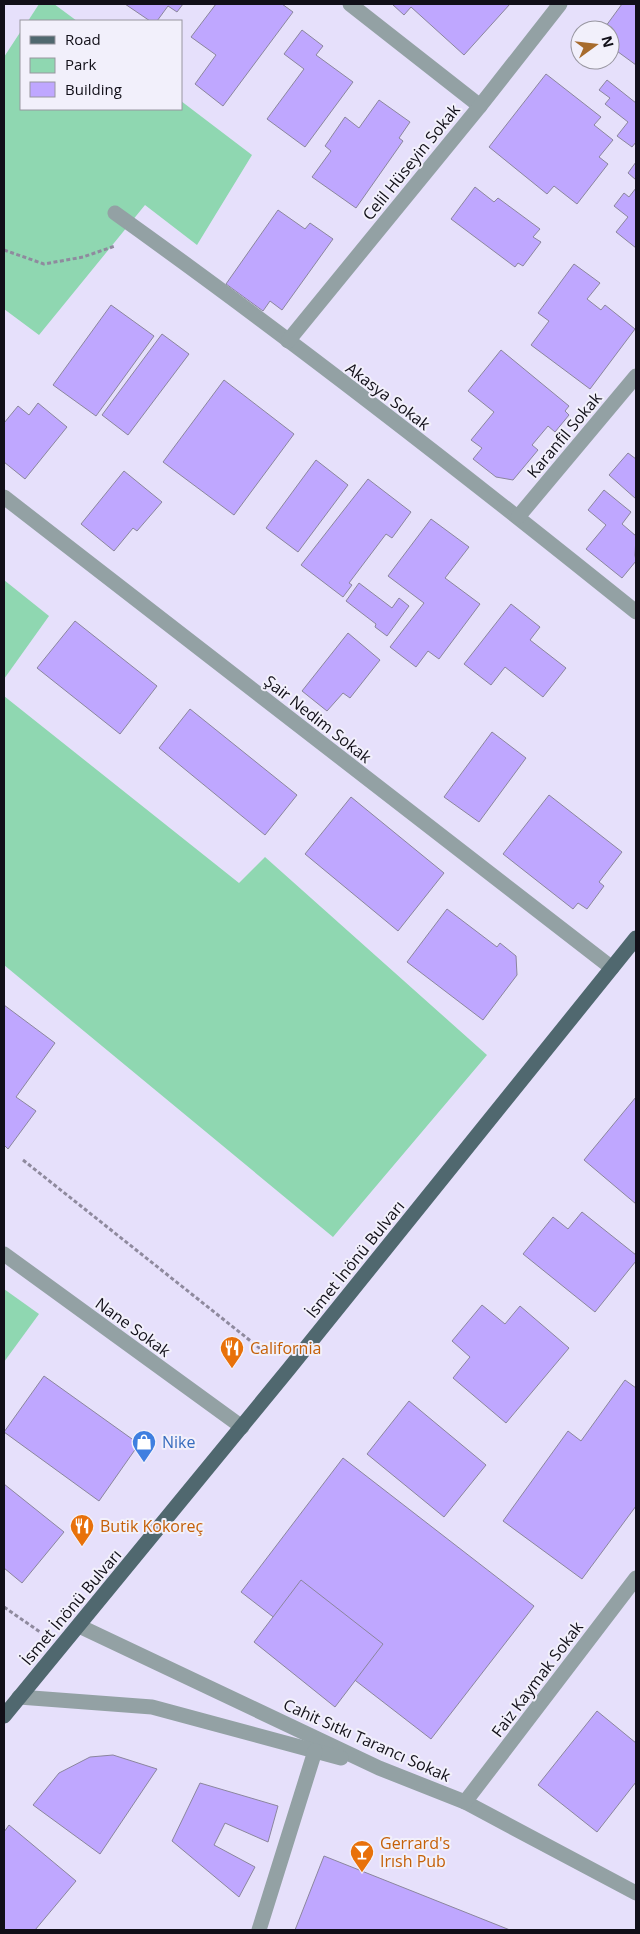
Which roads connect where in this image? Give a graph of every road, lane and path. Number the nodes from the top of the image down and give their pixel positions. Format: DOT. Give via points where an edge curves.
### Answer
graph roads {
  1 [pos="350,4"];
  2 [pos="560,4"];
  3 [pos="480,106"];
  4 [pos="115,213"];
  5 [pos="136,228"];
  6 [pos="4,250"];
  7 [pos="288,341"];
  8 [pos="636,376"];
  9 [pos="4,497"];
  10 [pos="518,517"];
  11 [pos="636,612"];
  12 [pos="636,938"];
  13 [pos="612,968"];
  14 [pos="23,1160"];
  15 [pos="4,1254"];
  16 [pos="288,1370"];
  17 [pos="242,1427"];
  18 [pos="636,1578"];
  19 [pos="4,1607"];
  20 [pos="79,1626"];
  21 [pos="61,1647"];
  22 [pos="19,1697"];
  23 [pos="4,1716"];
  24 [pos="315,1751"];
  25 [pos="379,1768"];
  26 [pos="465,1802"];
  27 [pos="636,1894"];
  28 [pos="259,1930"];
  1 -- 3 [label="street"];
  2 -- 3 [label="street, Celil Hüseyin Sokak"];
  3 -- 7 [label="street, Celil Hüseyin Sokak"];
  4 -- 5 [label="street, Akasya Sokak"];
  5 -- 6 [label="path" via="115,246 83,257 44,264"];
  5 -- 7 [label="street, Akasya Sokak"];
  7 -- 10 [label="street, Akasya Sokak"];
  8 -- 10 [label="street, Karanfil Sokak"];
  9 -- 13 [label="street, Şair Nedim Sokak"];
  10 -- 11 [label="street, Akasya Sokak"];
  12 -- 13 [label="main road, İsmet İnönü Bulvarı"];
  13 -- 16 [label="main road, İsmet İnönü Bulvarı"];
  14 -- 16 [label="path"];
  15 -- 17 [label="street, Nane Sokak"];
  16 -- 17 [label="main road, İsmet İnönü Bulvarı"];
  17 -- 20 [label="main road, İsmet İnönü Bulvarı"];
  18 -- 26 [label="street, Faiz Kaymak Sokak"];
  19 -- 21 [label="path"];
  20 -- 21 [label="main road, İsmet İnönü Bulvarı"];
  20 -- 25 [label="street, Cahit Sıtkı Tarancı Sokak"];
  21 -- 22 [label="main road, İsmet İnönü Bulvarı"];
  22 -- 23 [label="main road, İsmet İnönü Bulvarı"];
  22 -- 24 [label="street, Cahit Sıtkı Tarancı Sokak" via="152,1707"];
  24 -- 25 [label="street, Cahit Sıtkı Tarancı Sokak"];
  24 -- 28 [label="street"];
  25 -- 26 [label="street, Cahit Sıtkı Tarancı Sokak"];
  26 -- 27 [label="street, Cahit Sıtkı Tarancı Sokak"];
}
